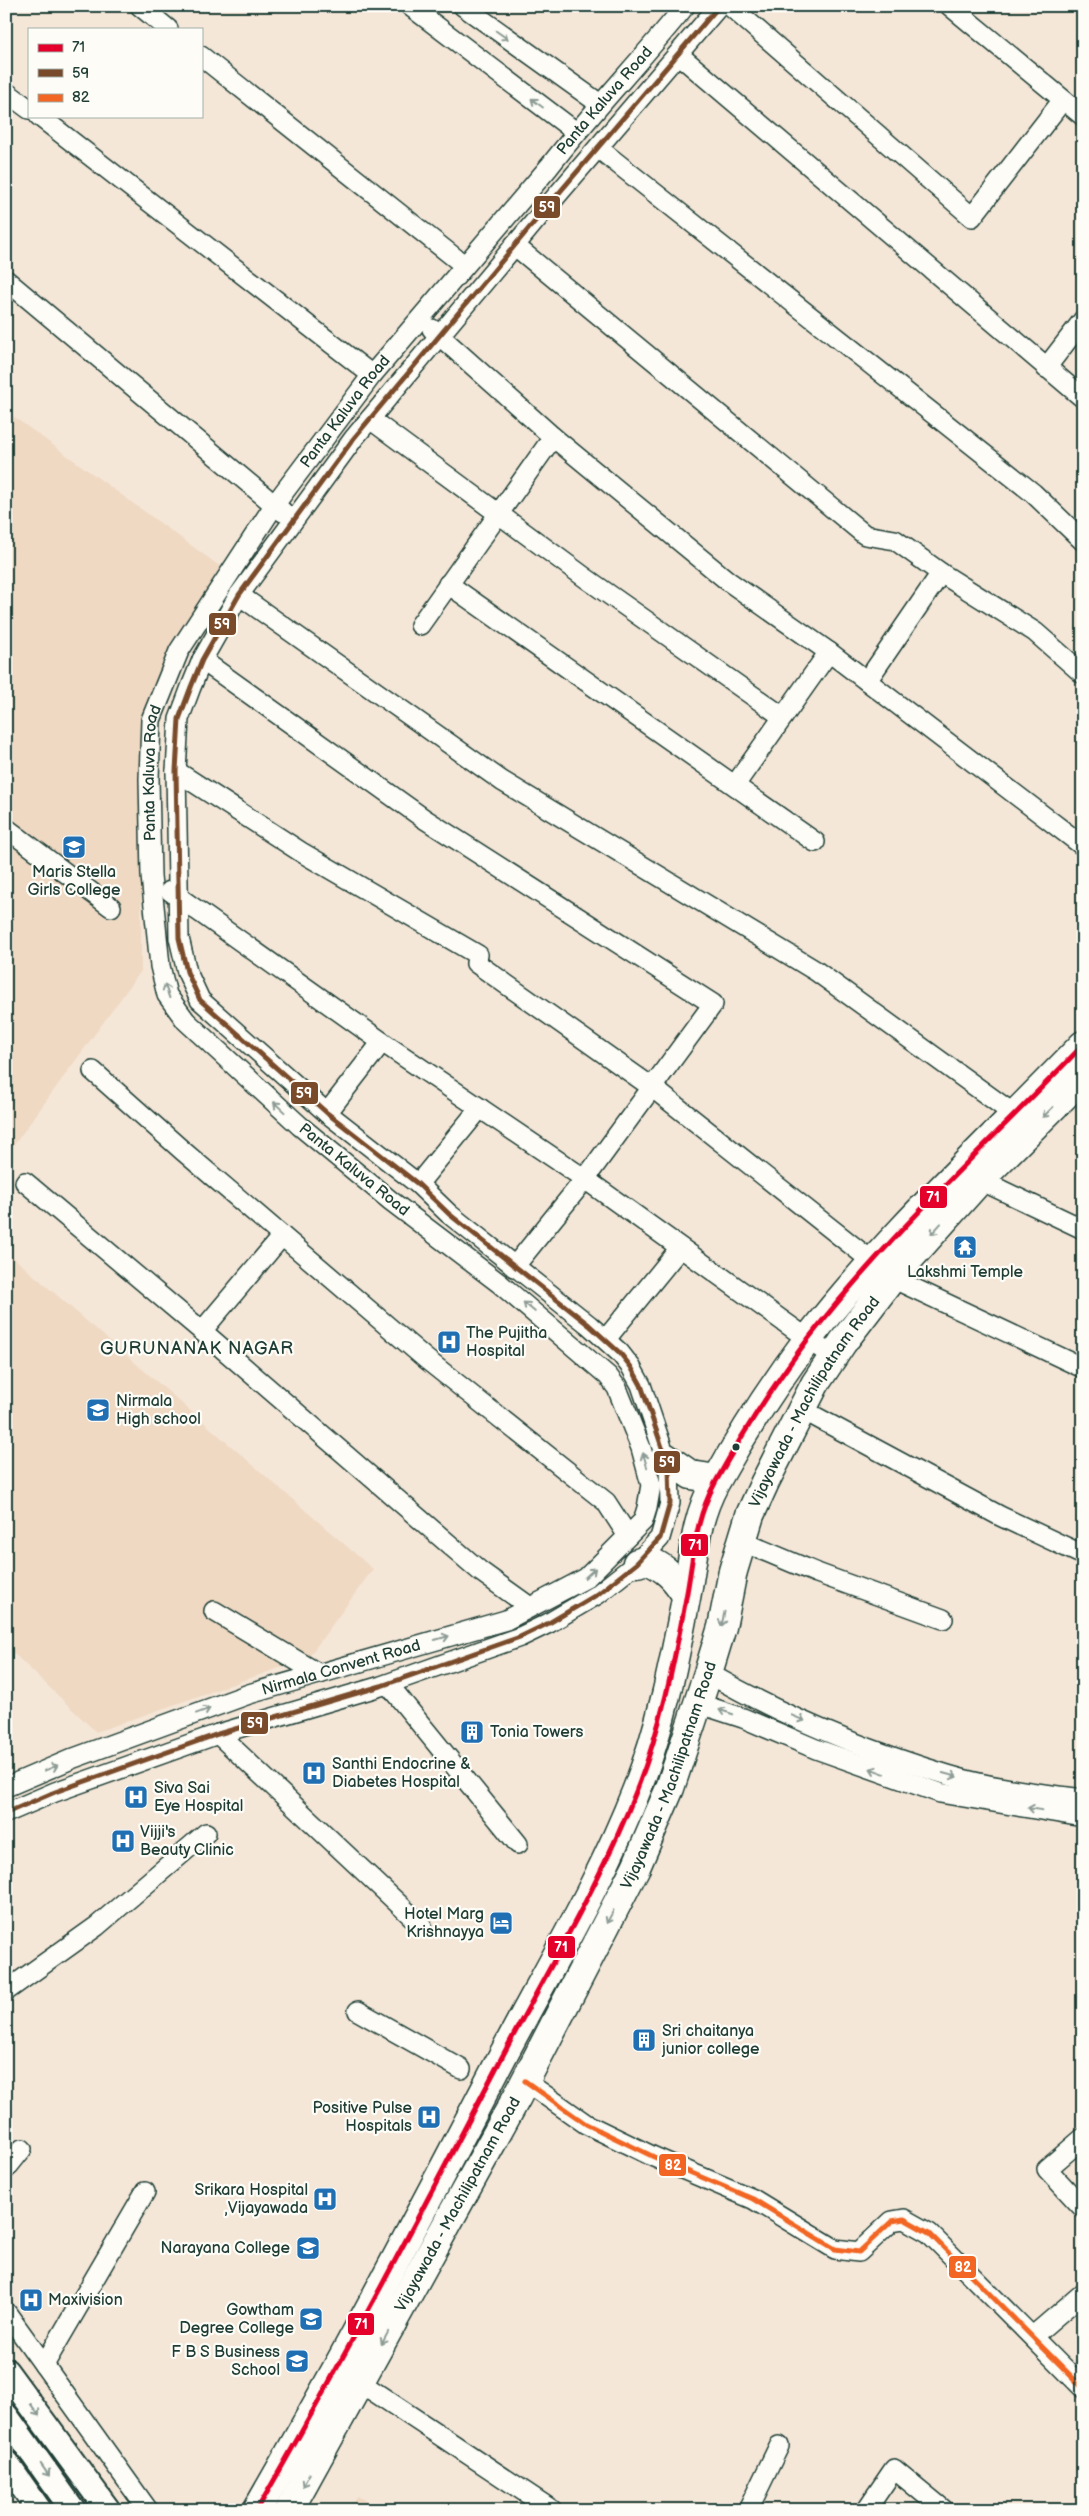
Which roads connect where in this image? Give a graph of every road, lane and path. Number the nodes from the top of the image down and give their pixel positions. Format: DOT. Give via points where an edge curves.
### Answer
graph roads {
  1 [pos="140,6"];
  2 [pos="410,6"];
  3 [pos="463,6"];
  4 [pos="685,6"];
  5 [pos="719,6"];
  6 [pos="730,6"];
  7 [pos="950,6"];
  8 [pos="167,28"];
  9 [pos="679,55"];
  10 [pos="202,57"];
  11 [pos="6,92"];
  12 [pos="1062,101"];
  13 [pos="600,104"];
  14 [pos="28,108"];
  15 [pos="1083,116"];
  16 [pos="42,118"];
  17 [pos="576,132"];
  18 [pos="598,148"];
  19 [pos="514,245"];
  20 [pos="464,265"];
  21 [pos="6,280"];
  22 [pos="421,317"];
  23 [pos="1083,320"];
  24 [pos="440,337"];
  25 [pos="1046,368"];
  26 [pos="372,375"];
  27 [pos="1083,398"];
  28 [pos="370,419"];
  29 [pos="553,437"];
  30 [pos="275,504"];
  31 [pos="500,514"];
  32 [pos="293,521"];
  33 [pos="1083,541"];
  34 [pos="941,573"];
  35 [pos="448,584"];
  36 [pos="239,595"];
  37 [pos="420,625"];
  38 [pos="829,652"];
  39 [pos="202,660"];
  40 [pos="1083,674"];
  41 [pos="867,681"];
  42 [pos="783,717"];
  43 [pos="176,771"];
  44 [pos="735,785"];
  45 [pos="6,828"];
  46 [pos="815,842"];
  47 [pos="1083,846"];
  48 [pos="151,881"];
  49 [pos="177,895"];
  50 [pos="110,907"];
  51 [pos="382,1042"];
  52 [pos="1083,1045"];
  53 [pos="93,1071"];
  54 [pos="1083,1077"];
  55 [pos="653,1088"];
  56 [pos="480,1108"];
  57 [pos="328,1113"];
  58 [pos="1015,1116"];
  59 [pos="585,1179"];
  60 [pos="980,1180"];
  61 [pos="25,1182"];
  62 [pos="418,1184"];
  63 [pos="1083,1229"];
  64 [pos="282,1236"];
  65 [pos="680,1248"];
  66 [pos="514,1267"];
  67 [pos="882,1270"];
  68 [pos="202,1331"];
  69 [pos="606,1339"];
  70 [pos="808,1339"];
  71 [pos="833,1357"];
  72 [pos="1083,1368"];
  73 [pos="803,1410"];
  74 [pos="665,1456"];
  75 [pos="717,1479"];
  76 [pos="647,1508"];
  77 [pos="668,1513"];
  78 [pos="628,1536"];
  79 [pos="742,1541"];
  80 [pos="1083,1555"];
  81 [pos="638,1564"];
  82 [pos="686,1595"];
  83 [pos="530,1607"];
  84 [pos="214,1611"];
  85 [pos="943,1619"];
  86 [pos="708,1673"];
  87 [pos="319,1674"];
  88 [pos="388,1684"];
  89 [pos="697,1703"];
  90 [pos="218,1734"];
  91 [pos="6,1787"];
  92 [pos="1083,1799"];
  93 [pos="6,1813"];
  94 [pos="1083,1817"];
  95 [pos="206,1833"];
  96 [pos="518,1844"];
  97 [pos="422,1926"];
  98 [pos="562,1943"];
  99 [pos="588,1959"];
  100 [pos="6,1990"];
  101 [pos="358,2011"];
  102 [pos="461,2069"];
  103 [pos="525,2081"];
  104 [pos="1083,2138"];
  105 [pos="22,2149"];
  106 [pos="6,2169"];
  107 [pos="146,2192"];
  108 [pos="1083,2208"];
  109 [pos="1083,2293"];
  110 [pos="6,2312"];
  111 [pos="1033,2336"];
  112 [pos="44,2365"];
  113 [pos="6,2371"];
  114 [pos="361,2383"];
  115 [pos="1083,2388"];
  116 [pos="6,2416"];
  117 [pos="779,2446"];
  118 [pos="6,2463"];
  119 [pos="38,2510"];
  120 [pos="73,2510"];
  121 [pos="108,2510"];
  122 [pos="148,2510"];
  123 [pos="257,2510"];
  124 [pos="289,2510"];
  125 [pos="552,2510"];
  126 [pos="748,2510"];
  127 [pos="866,2510"];
  128 [pos="944,2510"];
  1 -- 8 [label="street"];
  17 -- 2 [label="street, one-way"];
  3 -- 13 [label="street, one-way"];
  4 -- 13 [label="street, Panta Kaluva Road"];
  5 -- 9 [label="street, Panta Kaluva Road"];
  6 -- 12 [label="street" via="972,217"];
  7 -- 12 [label="street"];
  9 -- 18 [label="street, Panta Kaluva Road"];
  9 -- 25 [label="street"];
  10 -- 20 [label="street"];
  11 -- 14 [label="street"];
  12 -- 15 [label="street"];
  13 -- 17 [label="street, Panta Kaluva Road"];
  16 -- 26 [label="street"];
  17 -- 20 [label="street, Panta Kaluva Road"];
  18 -- 19 [label="street, Panta Kaluva Road"];
  18 -- 33 [label="street" via="1033,493"];
  19 -- 24 [label="street, Panta Kaluva Road"];
  19 -- 34 [label="street" via="865,535 895,540"];
  20 -- 22 [label="street, Panta Kaluva Road"];
  21 -- 30 [label="street"];
  22 -- 24 [label="street"];
  22 -- 26 [label="street, Panta Kaluva Road"];
  23 -- 25 [label="street"];
  24 -- 28 [label="street, Panta Kaluva Road"];
  24 -- 29 [label="street"];
  25 -- 27 [label="street"];
  26 -- 30 [label="street, Panta Kaluva Road"];
  28 -- 31 [label="street"];
  28 -- 32 [label="street, Panta Kaluva Road"];
  29 -- 31 [label="street"];
  29 -- 38 [label="street" via="728,581"];
  30 -- 32 [label="street"];
  30 -- 48 [label="street, Panta Kaluva Road" via="178,651 151,720"];
  31 -- 35 [label="street"];
  31 -- 42 [label="street"];
  32 -- 36 [label="street, Panta Kaluva Road"];
  34 -- 40 [label="street" via="1035,632"];
  34 -- 41 [label="street"];
  35 -- 37 [label="street"];
  35 -- 44 [label="street"];
  36 -- 39 [label="street, Panta Kaluva Road"];
  36 -- 58 [label="street" via="502,781 816,971"];
  38 -- 41 [label="street"];
  38 -- 42 [label="street"];
  39 -- 43 [label="street, Panta Kaluva Road" via="180,719"];
  39 -- 55 [label="street" via="422,818 713,1004"];
  41 -- 47 [label="street"];
  42 -- 44 [label="street"];
  43 -- 49 [label="street, Panta Kaluva Road"];
  43 -- 55 [label="street" via="301,852 478,955 476,963"];
  44 -- 46 [label="street"];
  45 -- 50 [label="street"];
  48 -- 49 [label="street"];
  76 -- 48 [label="street, Panta Kaluva Road, one-way" via="651,1485 641,1448 617,1388 608,1376 499,1283 391,1201 300,1126 186,1021 167,995 160,966"];
  49 -- 51 [label="street"];
  49 -- 57 [label="street, Panta Kaluva Road" via="179,938 187,972 200,1000"];
  51 -- 56 [label="street"];
  51 -- 57 [label="street"];
  52 -- 58 [label="highway, Vijayawada - Machilipatnam Road"];
  53 -- 64 [label="street"];
  54 -- 60 [label="highway, Vijayawada - Machilipatnam Road, one-way"];
  55 -- 59 [label="street"];
  55 -- 67 [label="street"];
  56 -- 59 [label="street"];
  56 -- 62 [label="street"];
  57 -- 62 [label="street, Panta Kaluva Road"];
  58 -- 67 [label="highway, Vijayawada - Machilipatnam Road" via="926,1204"];
  59 -- 65 [label="street"];
  59 -- 66 [label="street"];
  60 -- 63 [label="street"];
  60 -- 67 [label="highway, Vijayawada - Machilipatnam Road, one-way"];
  61 -- 68 [label="street"];
  62 -- 66 [label="street, Panta Kaluva Road"];
  64 -- 68 [label="street"];
  64 -- 78 [label="street" via="426,1359 606,1502"];
  65 -- 69 [label="street"];
  65 -- 70 [label="street"];
  66 -- 69 [label="street, Panta Kaluva Road"];
  67 -- 70 [label="highway, Vijayawada - Machilipatnam Road"];
  67 -- 71 [label="highway, Vijayawada - Machilipatnam Road"];
  67 -- 72 [label="street"];
  68 -- 83 [label="street" via="480,1571"];
  69 -- 74 [label="street, Panta Kaluva Road" via="631,1367 641,1386"];
  70 -- 71 [label="street"];
  70 -- 75 [label="highway, Vijayawada - Machilipatnam Road"];
  71 -- 73 [label="highway, Vijayawada - Machilipatnam Road"];
  73 -- 79 [label="highway, Vijayawada - Machilipatnam Road" via="764,1482"];
  73 -- 80 [label="street" via="1000,1516"];
  74 -- 75 [label="highway" via="691,1475"];
  74 -- 77 [label="street, Panta Kaluva Road" via="670,1468"];
  75 -- 82 [label="highway, Vijayawada - Machilipatnam Road" via="696,1526"];
  76 -- 78 [label="street, Nirmala Convent Road" via="643,1521"];
  77 -- 81 [label="street, Nirmala Convent Road" via="660,1538"];
  83 -- 78 [label="street, Nirmala Convent Road, one-way" via="586,1578"];
  79 -- 85 [label="street" via="817,1573"];
  79 -- 86 [label="highway, Vijayawada - Machilipatnam Road, one-way"];
  81 -- 82 [label="highway" via="647,1560 661,1566 674,1576"];
  81 -- 88 [label="street, Nirmala Convent Road" via="598,1594 520,1637"];
  82 -- 98 [label="highway, Vijayawada - Machilipatnam Road" via="670,1676 638,1787 608,1857"];
  87 -- 83 [label="street, Nirmala Convent Road, one-way" via="506,1620"];
  84 -- 87 [label="street"];
  86 -- 89 [label="highway, Vijayawada - Machilipatnam Road"];
  86 -- 92 [label="street, one-way" via="749,1697 853,1741 950,1775"];
  91 -- 87 [label="street, Nirmala Convent Road, one-way" via="74,1758 249,1694"];
  88 -- 90 [label="street, Nirmala Convent Road"];
  88 -- 96 [label="street"];
  94 -- 89 [label="street, one-way" via="940,1793"];
  89 -- 99 [label="highway, Vijayawada - Machilipatnam Road, one-way" via="670,1788 636,1868"];
  90 -- 93 [label="street, Nirmala Convent Road" via="55,1792"];
  90 -- 97 [label="street"];
  95 -- 100 [label="street" via="97,1926"];
  98 -- 99 [label="highway"];
  98 -- 123 [label="highway, Vijayawada - Machilipatnam Road" via="426,2203"];
  99 -- 103 [label="highway, Vijayawada - Machilipatnam Road"];
  101 -- 102 [label="street"];
  103 -- 111 [label="street" via="586,2124 753,2199 835,2249 859,2252 892,2221 904,2219 929,2233"];
  103 -- 114 [label="highway, Vijayawada - Machilipatnam Road, one-way"];
  104 -- 108 [label="street" via="1047,2168"];
  105 -- 106 [label="street"];
  107 -- 112 [label="street"];
  109 -- 111 [label="street"];
  110 -- 112 [label="street"];
  111 -- 115 [label="street"];
  112 -- 122 [label="street"];
  113 -- 121 [label="main road, one-way"];
  114 -- 124 [label="highway, Vijayawada - Machilipatnam Road, one-way"];
  114 -- 125 [label="street"];
  116 -- 120 [label="main road, one-way"];
  117 -- 126 [label="street"];
  118 -- 119 [label="main road"];
  127 -- 128 [label="street" via="894,2468"];
}
